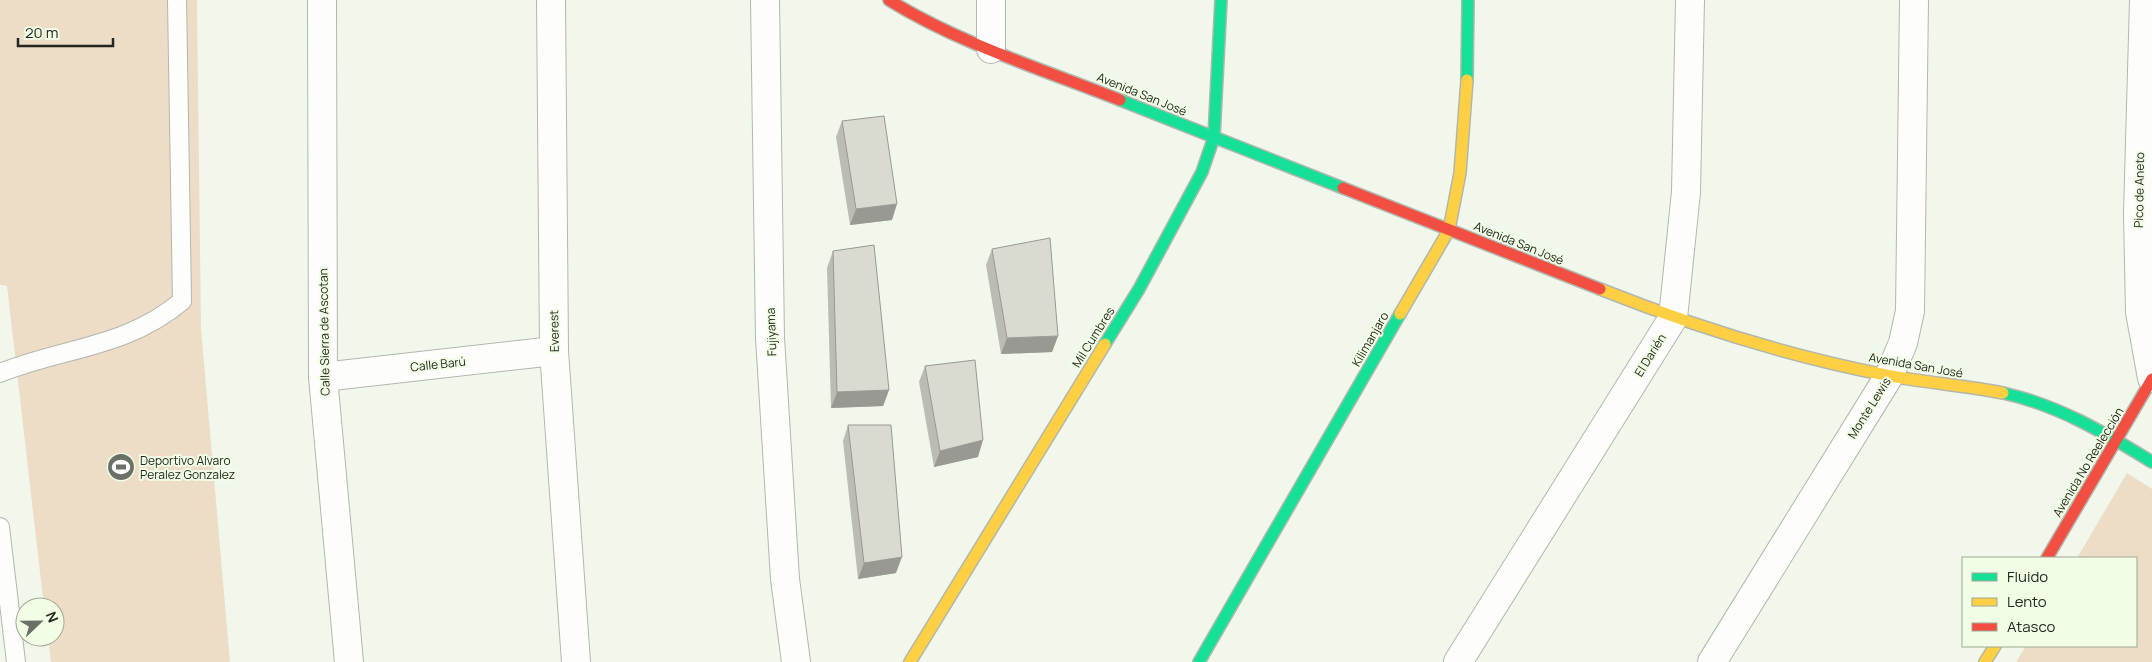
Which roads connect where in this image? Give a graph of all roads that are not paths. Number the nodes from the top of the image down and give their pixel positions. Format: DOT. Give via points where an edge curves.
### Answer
graph roads {
  1 [pos="176,0"];
  2 [pos="322,0"];
  3 [pos="550,0"];
  4 [pos="765,0"];
  5 [pos="888,0"];
  6 [pos="991,0"];
  7 [pos="1221,0"];
  8 [pos="1468,0"];
  9 [pos="1690,0"];
  10 [pos="1914,0"];
  11 [pos="2144,0"];
  12 [pos="991,49"];
  13 [pos="1214,137"];
  14 [pos="1449,230"];
  15 [pos="1673,318"];
  16 [pos="554,351"];
  17 [pos="0,373"];
  18 [pos="1889,376"];
  19 [pos="323,377"];
  20 [pos="2152,379"];
  21 [pos="2117,440"];
  22 [pos="2152,462"];
  23 [pos="0,527"];
  24 [pos="2047,557"];
  25 [pos="1994,647"];
  26 [pos="16,662"];
  27 [pos="349,662"];
  28 [pos="576,662"];
  29 [pos="796,662"];
  30 [pos="910,662"];
  31 [pos="1199,662"];
  32 [pos="1458,662"];
  33 [pos="1712,662"];
  34 [pos="1985,662"];
  1 -- 17 [label="lane" via="182,301 162,317 120,338"];
  2 -- 19 [label="street, Calle Sierra de Ascotan"];
  3 -- 16 [label="street, Everest"];
  4 -- 29 [label="street, Fujiyama" via="770,338 785,579"];
  5 -- 12 [label="street, Avenida San José"];
  6 -- 12 [label="street"];
  7 -- 13 [label="street, Mil Cumbres"];
  8 -- 14 [label="street, Kilimanjaro" via="1465,147"];
  9 -- 15 [label="street, El Darién" via="1686,192"];
  10 -- 18 [label="street, Monte Lewis" via="1910,312 1903,343"];
  11 -- 20 [label="street, Pico de Aneto" via="2138,214 2140,312"];
  12 -- 13 [label="street, Avenida San José"];
  13 -- 14 [label="street, Avenida San José"];
  13 -- 30 [label="street, Mil Cumbres" via="1202,172 1139,289"];
  14 -- 15 [label="street, Avenida San José"];
  14 -- 31 [label="street, Kilimanjaro"];
  15 -- 18 [label="street, Avenida San José"];
  15 -- 32 [label="street, El Darién"];
  16 -- 19 [label="street, Calle Barú"];
  16 -- 28 [label="street, Everest"];
  18 -- 21 [label="street, Avenida San José" via="2035,401"];
  18 -- 33 [label="street, Monte Lewis"];
  19 -- 27 [label="street, Calle Sierra de Ascotan"];
  20 -- 21 [label="street, Avenida No Reelección"];
  21 -- 22 [label="street, Avenida San José"];
  21 -- 24 [label="street, Avenida No Reelección"];
  23 -- 26 [label="lane"];
  25 -- 34 [label="street"];
}
